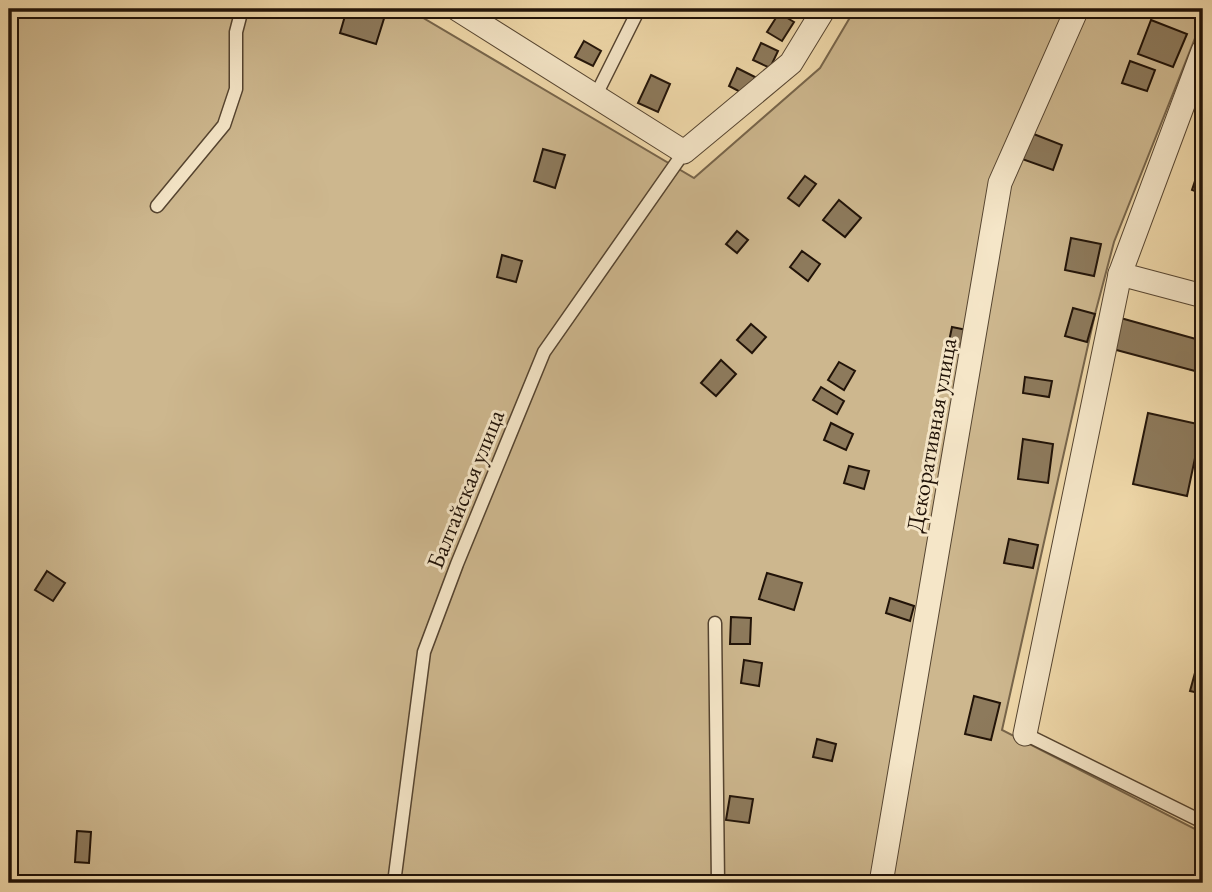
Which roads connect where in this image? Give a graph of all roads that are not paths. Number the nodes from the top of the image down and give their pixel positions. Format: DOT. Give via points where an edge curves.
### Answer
graph roads {
  1 [pos="242,9"];
  2 [pos="459,9"];
  3 [pos="639,9"];
  4 [pos="824,9"];
  5 [pos="1077,9"];
  6 [pos="1203,51"];
  7 [pos="595,97"];
  8 [pos="684,152"];
  9 [pos="157,206"];
  10 [pos="1120,274"];
  11 [pos="1203,296"];
  12 [pos="715,623"];
  13 [pos="1025,734"];
  14 [pos="1203,822"];
  15 [pos="394,883"];
  16 [pos="718,883"];
  17 [pos="881,883"];
  1 -- 9 [label="lane" via="236,32 236,89 224,125"];
  2 -- 7 [label="street"];
  3 -- 7 [label="lane"];
  4 -- 8 [label="street" via="791,62"];
  5 -- 17 [label="street, Декоративная улица" via="1000,183"];
  6 -- 10 [label="street"];
  7 -- 8 [label="street"];
  8 -- 15 [label="lane, Балтайская улица" via="544,352 457,564 424,652"];
  10 -- 11 [label="street"];
  10 -- 13 [label="street"];
  12 -- 16 [label="lane"];
  13 -- 14 [label="lane"];
}
